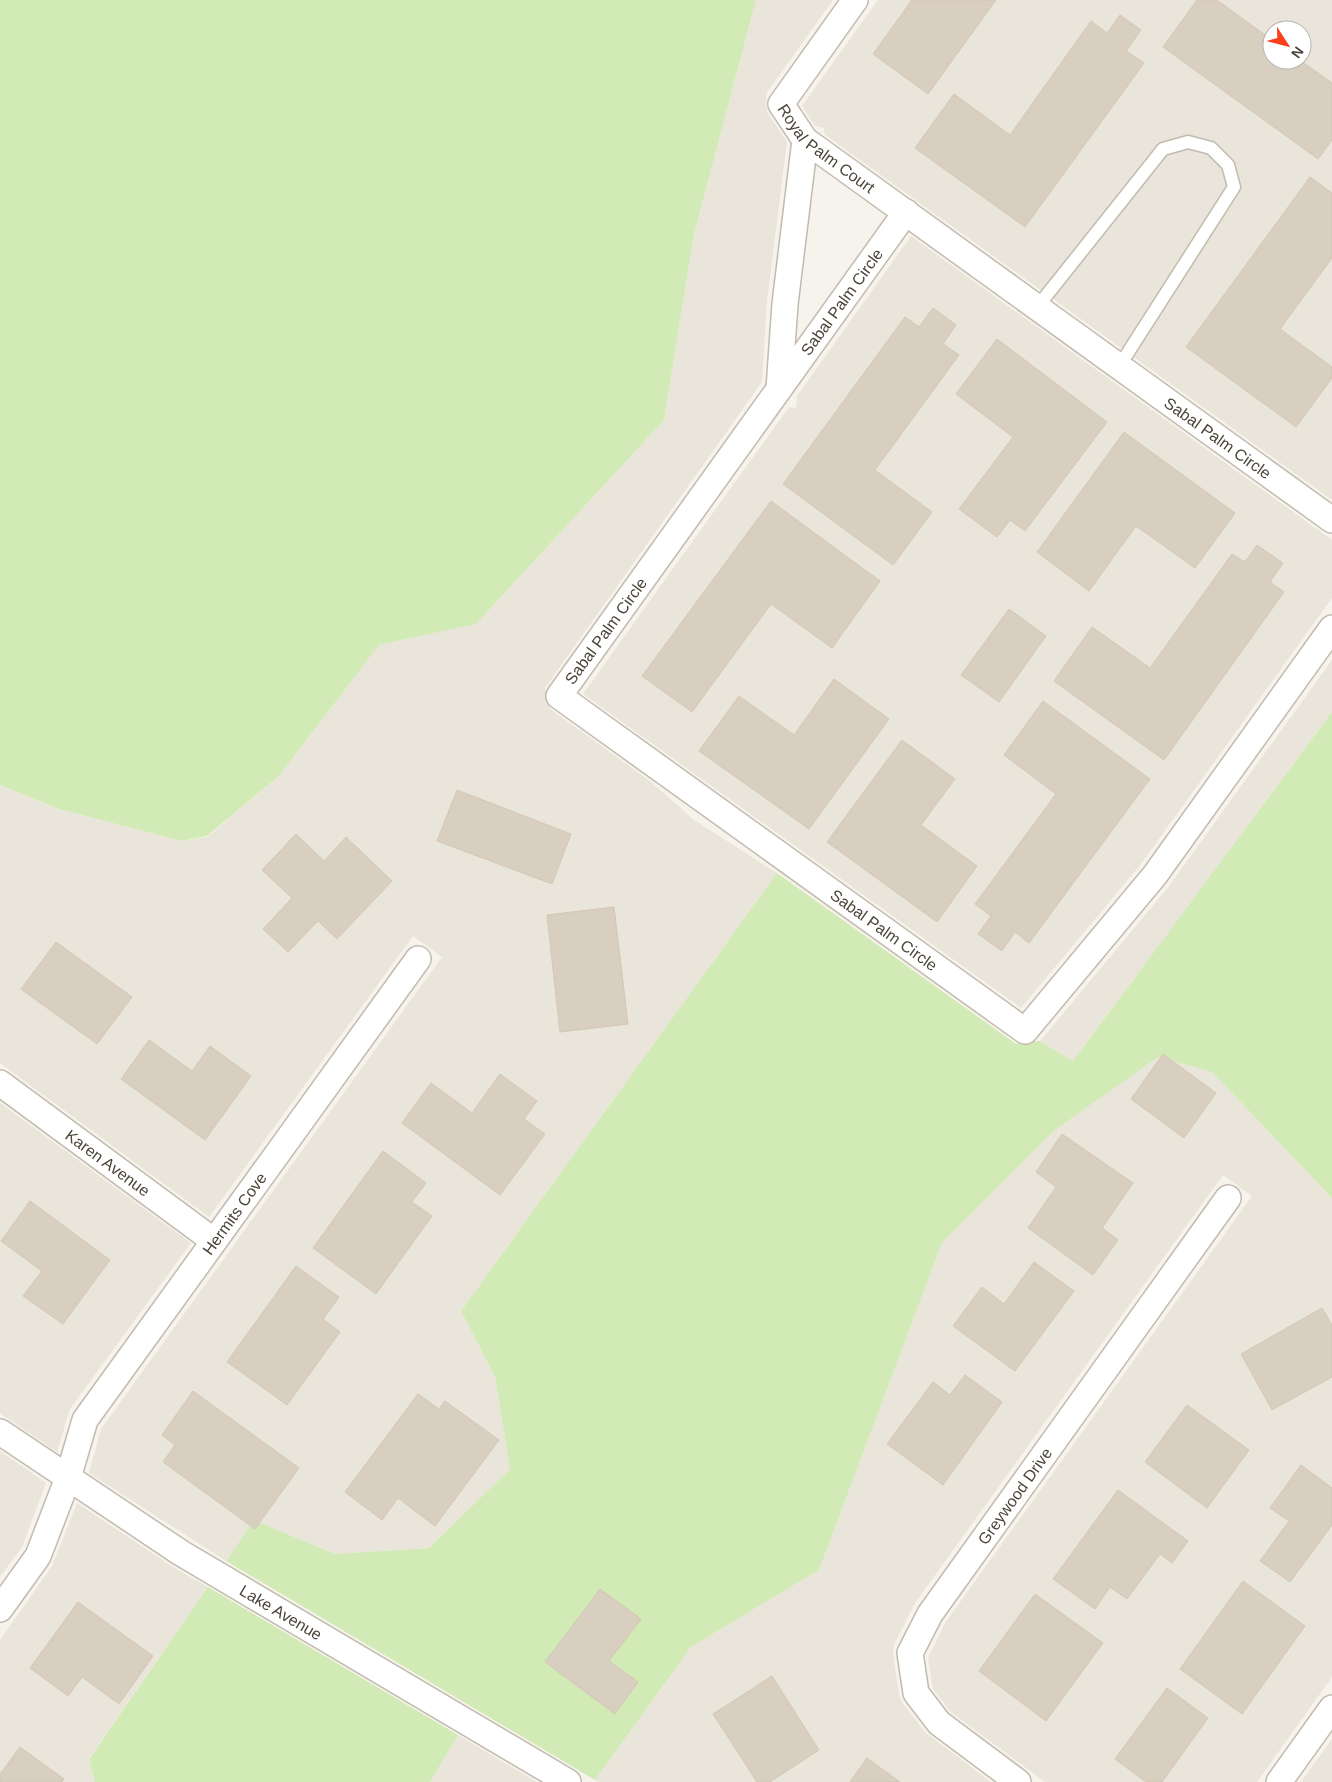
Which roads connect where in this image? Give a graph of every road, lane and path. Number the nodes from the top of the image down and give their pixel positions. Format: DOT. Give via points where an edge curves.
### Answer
graph roads {
  1 [pos="855,0"];
  2 [pos="805,140"];
  3 [pos="906,212"];
  4 [pos="1038,306"];
  5 [pos="1120,365"];
  6 [pos="779,389"];
  7 [pos="1332,520"];
  8 [pos="1332,628"];
  9 [pos="418,959"];
  10 [pos="0,1083"];
  11 [pos="1228,1198"];
  12 [pos="214,1241"];
  13 [pos="0,1432"];
  14 [pos="68,1478"];
  15 [pos="0,1609"];
  16 [pos="1332,1708"];
  17 [pos="568,1782"];
  18 [pos="1018,1782"];
  19 [pos="1279,1782"];
  1 -- 2 [label="street, Royal Palm Court" via="781,104"];
  2 -- 3 [label="street, Royal Palm Court"];
  2 -- 6 [label="street" via="785,304"];
  3 -- 4 [label="street, Sabal Palm Circle"];
  3 -- 6 [label="street, Sabal Palm Circle"];
  4 -- 5 [label="street, Sabal Palm Circle"];
  4 -- 5 [label="lane" via="1163,149 1188,142 1211,148 1228,165 1234,187"];
  5 -- 7 [label="street, Sabal Palm Circle"];
  6 -- 8 [label="street, Sabal Palm Circle" via="559,696 1025,1031 1155,875"];
  9 -- 12 [label="street, Hermits Cove"];
  10 -- 12 [label="street, Karen Avenue"];
  11 -- 18 [label="street, Greywood Drive" via="930,1614 910,1653 916,1693 939,1724"];
  12 -- 14 [label="street, Hermits Cove" via="85,1420"];
  13 -- 14 [label="street, Lake Avenue"];
  14 -- 15 [label="street, Hermits Cove" via="38,1556"];
  14 -- 17 [label="street, Lake Avenue" via="181,1553"];
  16 -- 19 [label="street"];
}
